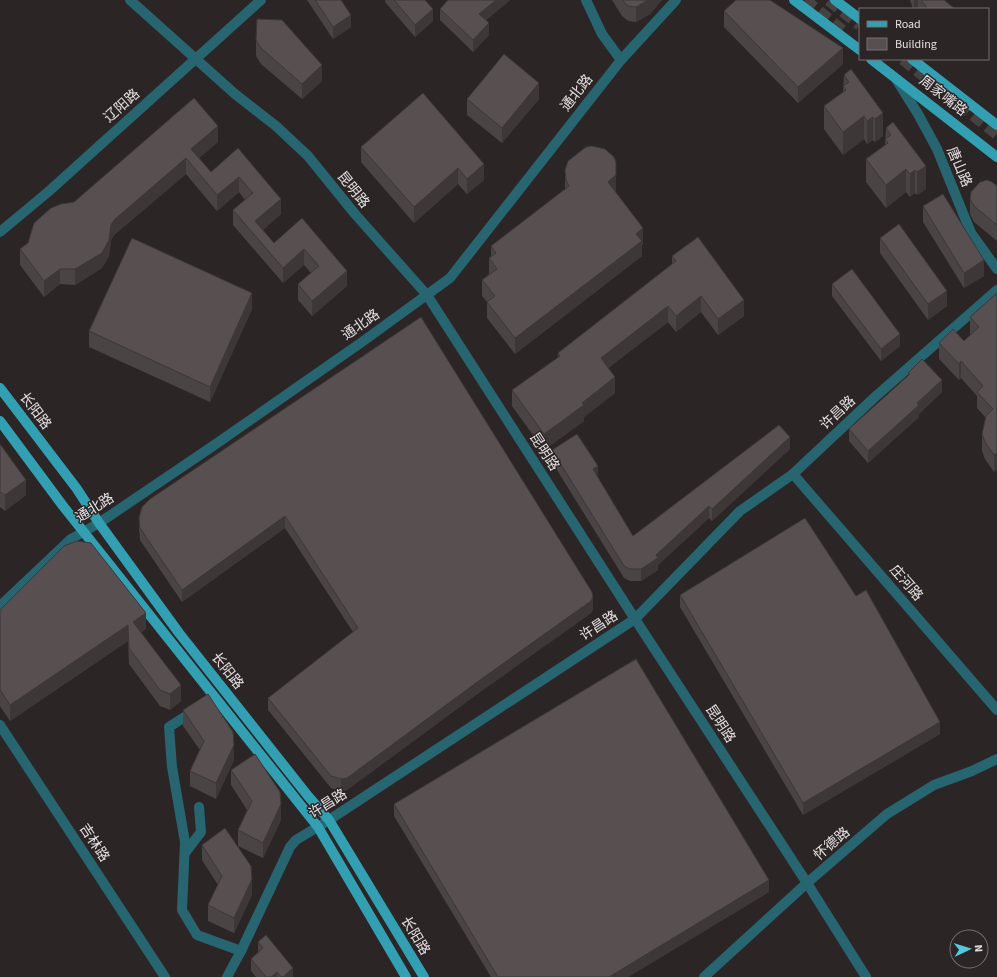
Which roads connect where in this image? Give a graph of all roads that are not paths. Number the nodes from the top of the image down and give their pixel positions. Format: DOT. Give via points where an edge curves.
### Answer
graph roads {
  1 [pos="130,0"];
  2 [pos="261,0"];
  3 [pos="586,0"];
  4 [pos="676,0"];
  5 [pos="794,0"];
  6 [pos="835,0"];
  7 [pos="859,18"];
  8 [pos="859,49"];
  9 [pos="195,59"];
  10 [pos="621,60"];
  11 [pos="872,60"];
  12 [pos="913,60"];
  13 [pos="894,76"];
  14 [pos="997,125"];
  15 [pos="997,157"];
  16 [pos="0,232"];
  17 [pos="997,269"];
  18 [pos="997,290"];
  19 [pos="427,296"];
  20 [pos="0,388"];
  21 [pos="0,421"];
  22 [pos="793,474"];
  23 [pos="99,523"];
  24 [pos="84,532"];
  25 [pos="0,606"];
  26 [pos="635,619"];
  27 [pos="208,701"];
  28 [pos="997,710"];
  29 [pos="0,725"];
  30 [pos="997,759"];
  31 [pos="199,807"];
  32 [pos="330,820"];
  33 [pos="318,827"];
  34 [pos="185,853"];
  35 [pos="807,884"];
  36 [pos="241,951"];
  37 [pos="165,977"];
  38 [pos="227,977"];
  39 [pos="406,977"];
  40 [pos="424,977"];
  41 [pos="704,977"];
  42 [pos="866,977"];
  1 -- 9 [label="street, 昆明路"];
  2 -- 9 [label="street, 辽阳路"];
  3 -- 10 [label="street" via="602,34"];
  4 -- 10 [label="street, 通北路"];
  5 -- 8 [label="main road"];
  6 -- 7 [label="main road"];
  9 -- 16 [label="street, 辽阳路"];
  9 -- 19 [label="street, 昆明路" via="308,156 354,214"];
  10 -- 19 [label="street, 通北路" via="450,278"];
  11 -- 13 [label="main road, 周家嘴路"];
  12 -- 14 [label="main road, 周家嘴路"];
  13 -- 15 [label="main road, 周家嘴路"];
  13 -- 17 [label="street, 唐山路" via="937,149 971,233"];
  18 -- 22 [label="street, 许昌路" via="876,396"];
  19 -- 23 [label="street, 通北路"];
  19 -- 26 [label="street, 昆明路"];
  20 -- 23 [label="main road, 长阳路" via="77,489"];
  21 -- 24 [label="main road, 长阳路"];
  22 -- 26 [label="street, 许昌路" via="740,511"];
  22 -- 28 [label="street, 庄河路"];
  23 -- 24 [label="street, 通北路"];
  23 -- 32 [label="main road, 长阳路" via="183,638 303,790"];
  24 -- 25 [label="street, 通北路" via="70,539"];
  24 -- 27 [label="main road, 长阳路"];
  26 -- 32 [label="street, 许昌路"];
  26 -- 35 [label="street, 昆明路"];
  27 -- 33 [label="main road, 长阳路"];
  27 -- 34 [label="street" via="169,727 172,767"];
  29 -- 37 [label="street, 吉林路"];
  30 -- 35 [label="street, 怀德路" via="914,796 887,814"];
  31 -- 34 [label="street" via="201,832"];
  32 -- 33 [label="street, 许昌路"];
  32 -- 40 [label="main road, 长阳路"];
  33 -- 36 [label="street, 许昌路" via="296,840 290,848"];
  33 -- 39 [label="main road, 长阳路"];
  34 -- 36 [label="street" via="182,910 196,936"];
  35 -- 41 [label="street, 怀德路"];
  35 -- 42 [label="street, 昆明路"];
  36 -- 38 [label="street, 许昌路"];
}
